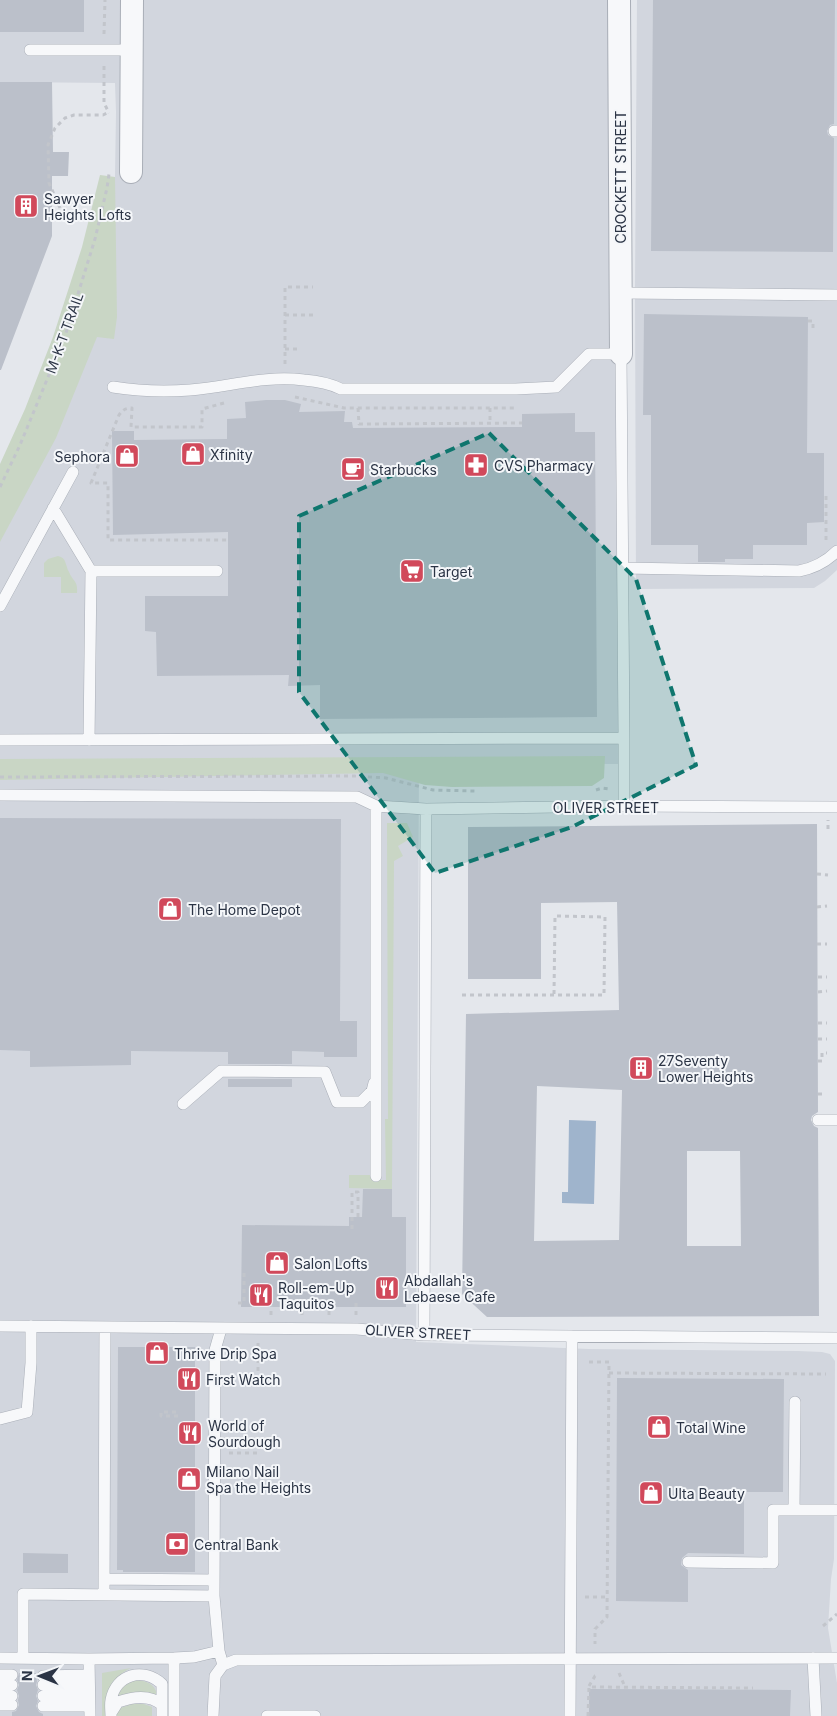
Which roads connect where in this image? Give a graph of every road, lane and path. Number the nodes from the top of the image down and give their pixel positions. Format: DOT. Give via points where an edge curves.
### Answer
graph roads {
  1 [pos="104,0"];
  2 [pos="132,0"];
  3 [pos="619,0"];
  4 [pos="104,37"];
  5 [pos="30,50"];
  6 [pos="132,50"];
  7 [pos="104,68"];
  8 [pos="131,172"];
  9 [pos="109,173"];
  10 [pos="60,208"];
  11 [pos="313,287"];
  12 [pos="621,293"];
  13 [pos="837,295"];
  14 [pos="285,315"];
  15 [pos="314,315"];
  16 [pos="808,321"];
  17 [pos="813,329"];
  18 [pos="285,349"];
  19 [pos="298,349"];
  20 [pos="621,354"];
  21 [pos="285,365"];
  22 [pos="114,387"];
  23 [pos="294,396"];
  24 [pos="232,401"];
  25 [pos="358,408"];
  26 [pos="490,408"];
  27 [pos="515,408"];
  28 [pos="490,424"];
  29 [pos="522,424"];
  30 [pos="73,472"];
  31 [pos="0,487"];
  32 [pos="826,496"];
  33 [pos="53,508"];
  34 [pos="228,540"];
  35 [pos="837,551"];
  36 [pos="826,561"];
  37 [pos="624,568"];
  38 [pos="91,571"];
  39 [pos="217,571"];
  40 [pos="0,606"];
  41 [pos="624,738"];
  42 [pos="0,740"];
  43 [pos="89,740"];
  44 [pos="0,795"];
  45 [pos="376,806"];
  46 [pos="624,806"];
  47 [pos="837,807"];
  48 [pos="426,809"];
  49 [pos="817,874"];
  50 [pos="828,874"];
  51 [pos="827,906"];
  52 [pos="817,907"];
  53 [pos="817,944"];
  54 [pos="827,944"];
  55 [pos="818,977"];
  56 [pos="827,977"];
  57 [pos="818,992"];
  58 [pos="827,992"];
  59 [pos="462,995"];
  60 [pos="554,995"];
  61 [pos="827,1023"];
  62 [pos="818,1024"];
  63 [pos="818,1038"];
  64 [pos="827,1039"];
  65 [pos="826,1052"];
  66 [pos="818,1061"];
  67 [pos="377,1074"];
  68 [pos="818,1094"];
  69 [pos="826,1094"];
  70 [pos="183,1104"];
  71 [pos="818,1120"];
  72 [pos="837,1120"];
  73 [pos="376,1176"];
  74 [pos="358,1221"];
  75 [pos="352,1229"];
  76 [pos="244,1271"];
  77 [pos="238,1302"];
  78 [pos="0,1326"];
  79 [pos="31,1326"];
  80 [pos="105,1327"];
  81 [pos="221,1329"];
  82 [pos="424,1335"];
  83 [pos="572,1336"];
  84 [pos="837,1338"];
  85 [pos="252,1342"];
  86 [pos="588,1362"];
  87 [pos="258,1371"];
  88 [pos="609,1373"];
  89 [pos="826,1374"];
  90 [pos="795,1402"];
  91 [pos="0,1419"];
  92 [pos="229,1453"];
  93 [pos="260,1453"];
  94 [pos="794,1510"];
  95 [pos="837,1510"];
  96 [pos="688,1562"];
  97 [pos="104,1579"];
  98 [pos="214,1580"];
  99 [pos="104,1595"];
  100 [pos="214,1596"];
  101 [pos="571,1597"];
  102 [pos="607,1597"];
  103 [pos="837,1614"];
  104 [pos="823,1626"];
  105 [pos="596,1648"];
  106 [pos="219,1651"];
  107 [pos="0,1658"];
  108 [pos="23,1658"];
  109 [pos="174,1658"];
  110 [pos="813,1658"];
  111 [pos="837,1658"];
  112 [pos="89,1659"];
  113 [pos="571,1660"];
  114 [pos="223,1665"];
  115 [pos="605,1672"];
  116 [pos="612,1672"];
  117 [pos="588,1687"];
  118 [pos="625,1687"];
  119 [pos="7,1688"];
  120 [pos="753,1688"];
  121 [pos="89,1696"];
  122 [pos="0,1705"];
  123 [pos="162,1711"];
  124 [pos="111,1715"];
  125 [pos="174,1716"];
  126 [pos="213,1716"];
  127 [pos="267,1716"];
  128 [pos="315,1716"];
  129 [pos="570,1716"];
  130 [pos="588,1716"];
  131 [pos="816,1716"];
  1 -- 4 [label="path"];
  2 -- 6 [label="street"];
  3 -- 12 [label="street, CROCKETT STREET"];
  5 -- 6 [label="lane"];
  6 -- 8 [label="street"];
  7 -- 10 [label="path" via="104,103 109,112 65,118 54,128 48,145 49,183"];
  9 -- 31 [label="path, M-K-T TRAIL" via="95,239 65,336"];
  11 -- 14 [label="path" via="286,287"];
  12 -- 13 [label="lane"];
  12 -- 20 [label="street, CROCKETT STREET"];
  14 -- 15 [label="path"];
  14 -- 18 [label="path"];
  16 -- 17 [label="path" via="813,321"];
  18 -- 19 [label="path"];
  18 -- 21 [label="path"];
  20 -- 22 [label="lane" via="589,354 556,387 341,389 331,384 285,378 190,390"];
  20 -- 37 [label="lane"];
  23 -- 25 [label="path" via="344,408"];
  24 -- 34 [label="path" via="202,409 202,427 131,427 132,408 126,408 119,415 91,483 108,483 108,540"];
  25 -- 26 [label="path"];
  25 -- 28 [label="path" via="359,424"];
  26 -- 27 [label="path"];
  26 -- 28 [label="path"];
  28 -- 29 [label="path"];
  30 -- 33 [label="lane"];
  32 -- 36 [label="path"];
  33 -- 38 [label="lane"];
  33 -- 40 [label="lane"];
  35 -- 36 [label="lane"];
  36 -- 37 [label="lane" via="800,571"];
  37 -- 41 [label="lane"];
  38 -- 39 [label="lane"];
  38 -- 43 [label="lane"];
  41 -- 43 [label="lane"];
  41 -- 46 [label="lane"];
  42 -- 43 [label="lane"];
  44 -- 45 [label="lane, OLIVER STREET" via="354,797"];
  45 -- 48 [label="lane, OLIVER STREET"];
  45 -- 67 [label="lane"];
  46 -- 47 [label="lane, OLIVER STREET"];
  46 -- 48 [label="lane, OLIVER STREET"];
  48 -- 82 [label="lane"];
  49 -- 50 [label="path"];
  51 -- 52 [label="path"];
  53 -- 54 [label="path"];
  55 -- 56 [label="path"];
  57 -- 58 [label="path"];
  59 -- 60 [label="path"];
  60 -- 60 [label="path" via="604,995 605,917 555,916"];
  61 -- 62 [label="path"];
  63 -- 64 [label="path"];
  65 -- 66 [label="path" via="822,1053 822,1061"];
  67 -- 70 [label="lane" via="372,1091 362,1102 337,1102 325,1072 221,1071"];
  67 -- 73 [label="lane"];
  68 -- 69 [label="path"];
  71 -- 72 [label="lane"];
  74 -- 75 [label="path" via="358,1192 352,1192"];
  76 -- 77 [label="path" via="244,1303"];
  78 -- 79 [label="lane, OLIVER STREET"];
  79 -- 80 [label="lane, OLIVER STREET"];
  79 -- 91 [label="lane" via="27,1412"];
  80 -- 81 [label="lane, OLIVER STREET"];
  80 -- 97 [label="lane"];
  81 -- 82 [label="lane, OLIVER STREET" via="356,1329"];
  81 -- 98 [label="lane" via="216,1350"];
  82 -- 83 [label="lane, OLIVER STREET"];
  83 -- 84 [label="lane, OLIVER STREET"];
  83 -- 101 [label="lane"];
  85 -- 87 [label="path" via="258,1342"];
  86 -- 88 [label="path" via="609,1362"];
  88 -- 89 [label="path"];
  88 -- 102 [label="path"];
  90 -- 94 [label="lane"];
  92 -- 93 [label="path"];
  94 -- 95 [label="lane"];
  94 -- 96 [label="lane" via="773,1510 773,1563"];
  97 -- 98 [label="lane"];
  97 -- 99 [label="lane"];
  98 -- 100 [label="lane"];
  99 -- 100 [label="lane"];
  99 -- 108 [label="lane" via="23,1594"];
  100 -- 106 [label="lane"];
  101 -- 102 [label="path"];
  101 -- 113 [label="lane"];
  102 -- 105 [label="path" via="607,1617 596,1629"];
  103 -- 104 [label="path"];
  106 -- 109 [label="lane"];
  106 -- 114 [label="lane"];
  107 -- 108 [label="lane"];
  108 -- 112 [label="lane"];
  109 -- 112 [label="lane"];
  109 -- 125 [label="lane"];
  110 -- 111 [label="lane"];
  110 -- 113 [label="lane"];
  110 -- 131 [label="lane"];
  112 -- 121 [label="lane"];
  113 -- 114 [label="lane" via="236,1660"];
  113 -- 129 [label="lane"];
  114 -- 126 [label="lane" via="215,1676"];
  115 -- 117 [label="path" via="595,1676"];
  116 -- 118 [label="path" via="618,1672"];
  117 -- 118 [label="path"];
  117 -- 130 [label="path"];
  118 -- 120 [label="path"];
  119 -- 122 [label="lane"];
  121 -- 121 [label="lane" via="43,1691"];
  123 -- 124 [label="lane" via="157,1700 134,1698 118,1702"];
  123 -- 124 [label="lane" via="162,1684 156,1678 140,1674 120,1681 110,1701"];
  127 -- 128 [label="lane"];
}
